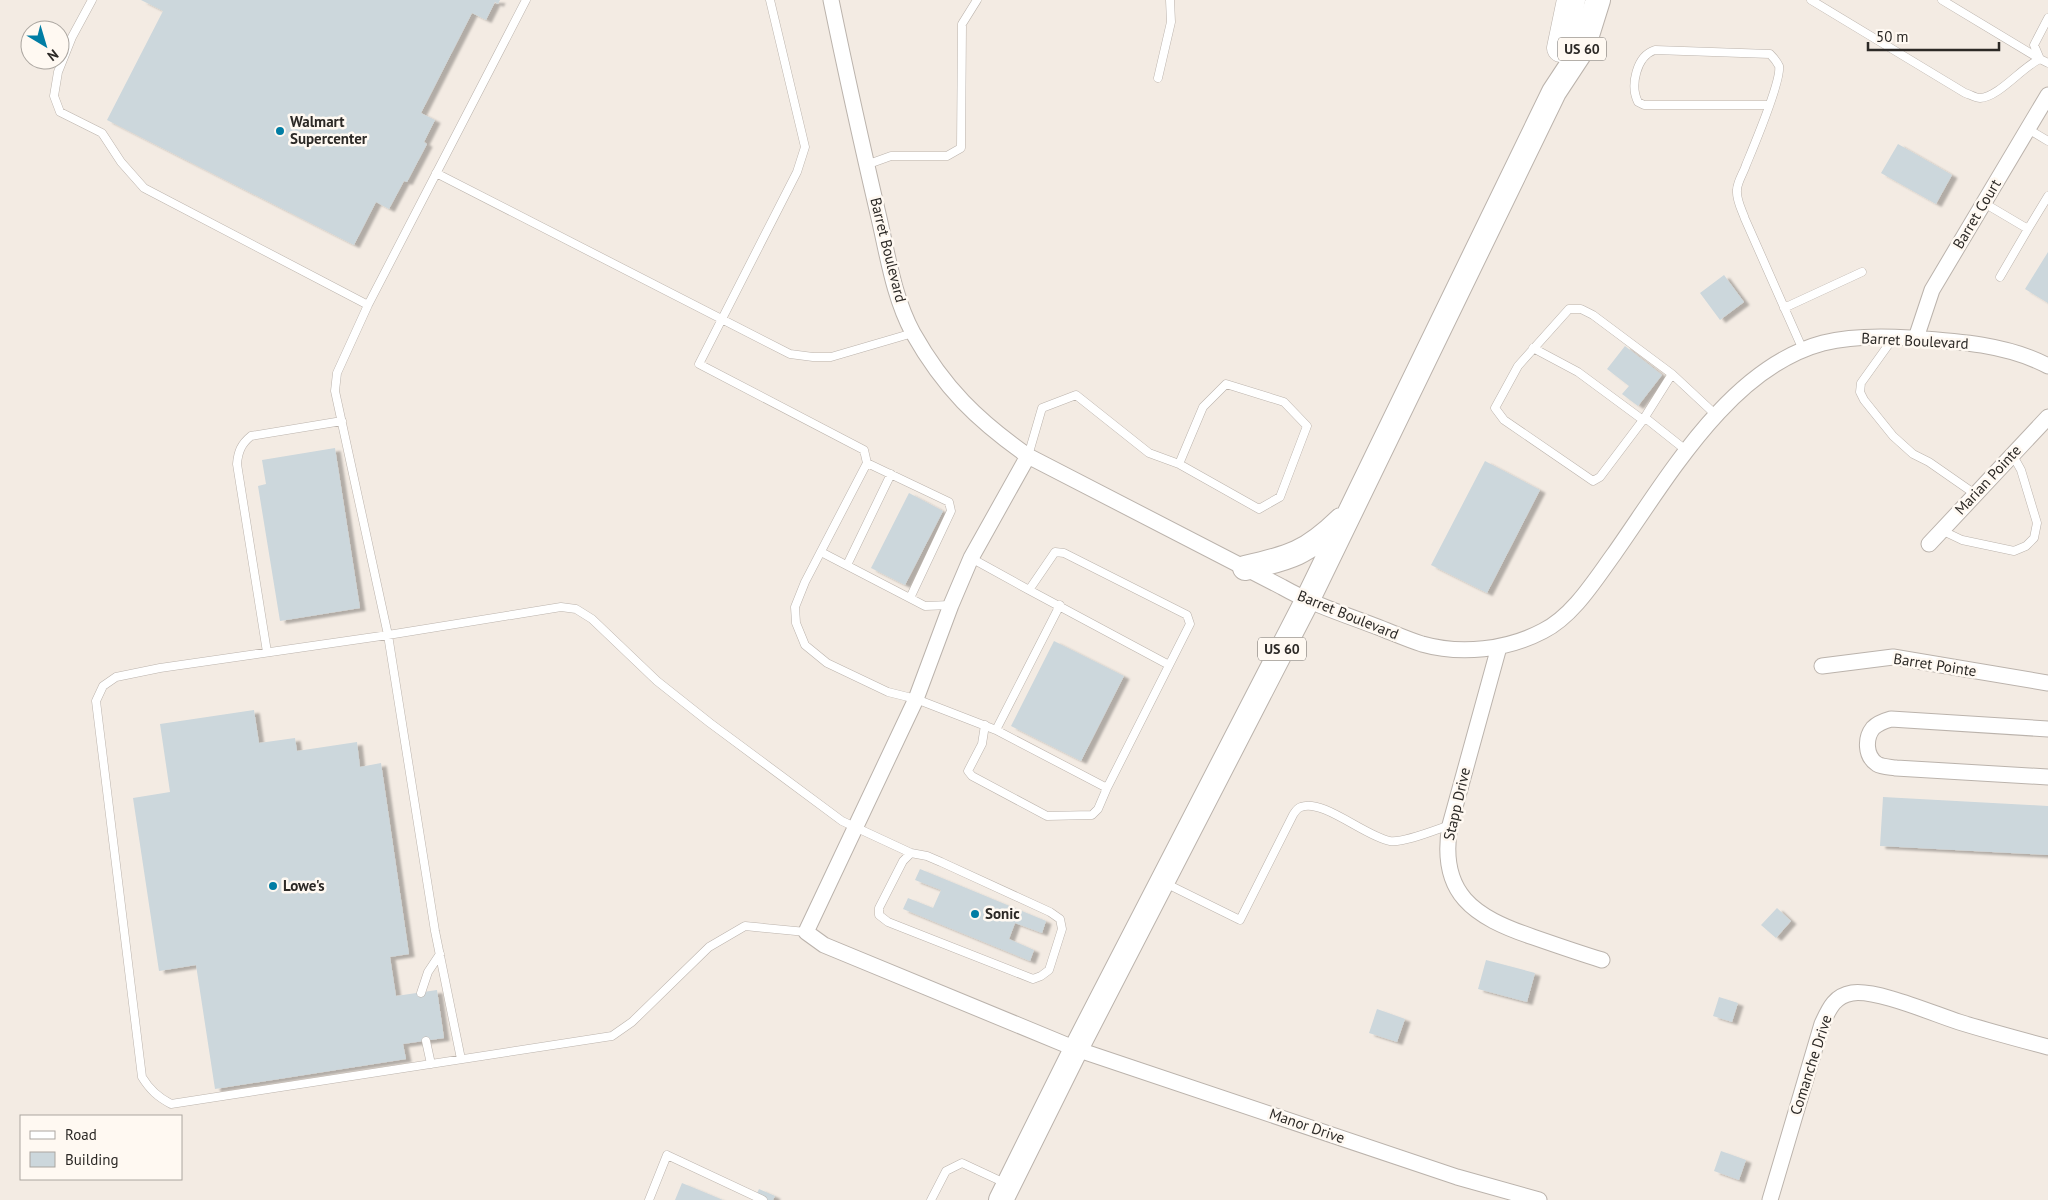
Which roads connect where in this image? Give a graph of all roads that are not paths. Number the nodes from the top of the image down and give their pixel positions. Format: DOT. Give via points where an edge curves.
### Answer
graph roads {
  1 [pos="92,0"];
  2 [pos="526,0"];
  3 [pos="770,0"];
  4 [pos="831,0"];
  5 [pos="977,0"];
  6 [pos="1170,0"];
  7 [pos="1571,0"];
  8 [pos="1580,0"];
  9 [pos="1598,0"];
  10 [pos="1811,0"];
  11 [pos="1942,0"];
  12 [pos="2048,18"];
  13 [pos="1562,48"];
  14 [pos="2040,59"];
  15 [pos="2048,63"];
  16 [pos="1158,78"];
  17 [pos="1554,92"];
  18 [pos="2048,95"];
  19 [pos="1769,105"];
  20 [pos="2028,129"];
  21 [pos="2048,141"];
  22 [pos="866,164"];
  23 [pos="436,174"];
  24 [pos="2048,196"];
  25 [pos="1984,204"];
  26 [pos="2028,229"];
  27 [pos="1862,272"];
  28 [pos="2000,277"];
  29 [pos="368,305"];
  30 [pos="1784,308"];
  31 [pos="722,320"];
  32 [pos="913,332"];
  33 [pos="1894,337"];
  34 [pos="1916,338"];
  35 [pos="1533,348"];
  36 [pos="1803,350"];
  37 [pos="2048,366"];
  38 [pos="1672,374"];
  39 [pos="1716,415"];
  40 [pos="2048,417"];
  41 [pos="1643,420"];
  42 [pos="342,421"];
  43 [pos="1687,451"];
  44 [pos="2012,454"];
  45 [pos="1028,456"];
  46 [pos="867,463"];
  47 [pos="1179,464"];
  48 [pos="891,474"];
  49 [pos="1975,494"];
  50 [pos="1350,512"];
  51 [pos="1941,530"];
  52 [pos="1929,544"];
  53 [pos="821,552"];
  54 [pos="971,558"];
  55 [pos="847,565"];
  56 [pos="1245,568"];
  57 [pos="1029,590"];
  58 [pos="910,598"];
  59 [pos="1307,601"];
  60 [pos="951,605"];
  61 [pos="1060,605"];
  62 [pos="388,635"];
  63 [pos="1499,647"];
  64 [pos="267,652"];
  65 [pos="1169,665"];
  66 [pos="1822,666"];
  67 [pos="2048,683"];
  68 [pos="916,699"];
  69 [pos="985,725"];
  70 [pos="996,730"];
  71 [pos="2048,730"];
  72 [pos="2048,777"];
  73 [pos="1107,788"];
  74 [pos="1450,825"];
  75 [pos="855,828"];
  76 [pos="911,853"];
  77 [pos="1162,881"];
  78 [pos="806,932"];
  79 [pos="440,954"];
  80 [pos="1602,960"];
  81 [pos="421,993"];
  82 [pos="426,1041"];
  83 [pos="2048,1047"];
  84 [pos="1076,1049"];
  85 [pos="461,1059"];
  86 [pos="431,1064"];
  87 [pos="1005,1192"];
  88 [pos="648,1200"];
  89 [pos="763,1200"];
  90 [pos="931,1200"];
  91 [pos="1539,1200"];
  92 [pos="1770,1200"];
  1 -- 29 [label="lane" via="58,72 54,96 60,112 102,133 144,188"];
  2 -- 23 [label="lane"];
  3 -- 31 [label="lane" via="805,146 797,172"];
  4 -- 22 [label="street, Barret Boulevard"];
  5 -- 22 [label="lane" via="962,24 961,148 947,156 891,156"];
  6 -- 16 [label="lane" via="1171,22"];
  7 -- 13 [label="highway"];
  8 -- 13 [label="main road, US 60"];
  9 -- 17 [label="main road, US 60" via="1582,48"];
  10 -- 14 [label="lane" via="1965,93 1980,98 2000,88"];
  11 -- 14 [label="lane"];
  12 -- 14 [label="lane" via="2034,45"];
  13 -- 17 [label="main road, US 60"];
  14 -- 15 [label="lane"];
  17 -- 50 [label="main road, US 60"];
  18 -- 20 [label="street, Barret Court"];
  19 -- 19 [label="lane" via="1779,66 1770,54 1655,50 1643,58 1637,71 1634,95 1644,105"];
  19 -- 30 [label="lane" via="1737,189 1745,219"];
  20 -- 21 [label="lane"];
  20 -- 25 [label="street, Barret Court"];
  22 -- 32 [label="street, Barret Boulevard" via="898,299"];
  23 -- 29 [label="lane"];
  23 -- 31 [label="lane"];
  24 -- 26 [label="lane"];
  25 -- 26 [label="lane"];
  25 -- 34 [label="street, Barret Court" via="1932,290"];
  26 -- 28 [label="lane"];
  27 -- 30 [label="lane"];
  29 -- 42 [label="lane" via="337,373 336,391"];
  30 -- 36 [label="lane"];
  31 -- 32 [label="lane" via="790,354 813,357 846,353"];
  31 -- 46 [label="lane" via="699,364 864,450"];
  32 -- 45 [label="street, Barret Boulevard" via="961,402"];
  33 -- 34 [label="street, Barret Boulevard"];
  33 -- 36 [label="street, Barret Boulevard" via="1843,339"];
  33 -- 49 [label="lane" via="1861,384 1864,400 1893,436 1913,454"];
  34 -- 37 [label="street, Barret Boulevard" via="2005,350"];
  35 -- 38 [label="lane" via="1569,309 1581,309"];
  35 -- 41 [label="lane" via="1578,372"];
  35 -- 41 [label="lane" via="1504,388 1495,408 1504,420 1593,481 1600,477"];
  36 -- 39 [label="street, Barret Boulevard" via="1756,377"];
  38 -- 39 [label="lane"];
  38 -- 41 [label="lane"];
  39 -- 43 [label="street, Barret Boulevard"];
  40 -- 44 [label="street, Marian Pointe"];
  41 -- 43 [label="lane" via="1648,420"];
  42 -- 62 [label="lane"];
  42 -- 64 [label="lane" via="251,436 238,452 237,464"];
  43 -- 63 [label="street, Barret Boulevard" via="1602,571 1576,602 1545,630"];
  44 -- 49 [label="street, Marian Pointe"];
  44 -- 51 [label="lane" via="2021,470 2037,523 2034,538 2014,551 1962,540"];
  45 -- 47 [label="lane" via="1042,408 1076,395 1149,453"];
  45 -- 54 [label="street"];
  45 -- 56 [label="street, Barret Boulevard"];
  46 -- 48 [label="lane"];
  46 -- 53 [label="lane"];
  47 -- 47 [label="lane" via="1259,509 1280,497 1307,426 1284,402 1226,384 1204,407"];
  48 -- 55 [label="lane"];
  48 -- 58 [label="lane" via="949,502 951,511"];
  49 -- 51 [label="street, Marian Pointe"];
  50 -- 56 [label="main road" via="1327,534 1300,552 1282,560"];
  50 -- 59 [label="main road, US 60"];
  51 -- 52 [label="street, Marian Pointe"];
  53 -- 55 [label="lane"];
  53 -- 68 [label="lane" via="795,607 796,623 804,645 828,663 888,692"];
  54 -- 57 [label="lane"];
  54 -- 60 [label="street"];
  55 -- 58 [label="lane"];
  56 -- 59 [label="street, Barret Boulevard"];
  57 -- 61 [label="lane"];
  57 -- 65 [label="lane" via="1055,552 1064,552 1186,615 1190,624"];
  58 -- 60 [label="lane" via="925,606"];
  59 -- 63 [label="street, Barret Boulevard" via="1424,644 1467,650"];
  59 -- 77 [label="main road, US 60"];
  60 -- 68 [label="street"];
  61 -- 65 [label="lane"];
  61 -- 70 [label="lane"];
  62 -- 64 [label="lane"];
  62 -- 75 [label="lane" via="561,607 576,609 592,619 657,681 710,723"];
  62 -- 79 [label="lane"];
  63 -- 74 [label="street, Stapp Drive"];
  64 -- 86 [label="lane" via="116,677 103,686 96,700 142,1078 150,1090 171,1104"];
  65 -- 73 [label="lane"];
  66 -- 67 [label="street, Barret Pointe" via="1893,657"];
  68 -- 69 [label="lane"];
  68 -- 75 [label="street"];
  69 -- 70 [label="lane"];
  69 -- 73 [label="lane" via="982,744 968,771 1047,816 1092,815"];
  70 -- 73 [label="lane"];
  71 -- 72 [label="street" via="1891,719 1874,727 1867,743 1869,755 1876,763 1896,768"];
  74 -- 77 [label="lane" via="1391,841 1378,838 1321,808 1306,805 1299,808 1240,920"];
  74 -- 80 [label="street, Stapp Drive" via="1449,868 1460,893 1481,914 1508,929"];
  75 -- 76 [label="lane"];
  75 -- 78 [label="street"];
  76 -- 76 [label="lane" via="903,861 879,908 879,915 888,922 1033,978 1049,970 1062,929 1060,919 941,862"];
  77 -- 84 [label="main road, US 60"];
  78 -- 84 [label="street, Manor Drive" via="824,945"];
  78 -- 85 [label="lane" via="745,926 709,947 632,1022 612,1036"];
  79 -- 81 [label="lane" via="428,972"];
  79 -- 85 [label="lane"];
  82 -- 86 [label="lane"];
  83 -- 92 [label="street, Comanche Drive" via="1878,995 1853,993 1842,996 1830,1007 1822,1024"];
  84 -- 87 [label="main road, US 60"];
  84 -- 91 [label="street, Manor Drive" via="1457,1176"];
  85 -- 86 [label="lane"];
  87 -- 90 [label="lane" via="962,1163 946,1171"];
  88 -- 89 [label="lane" via="667,1155"];
}
